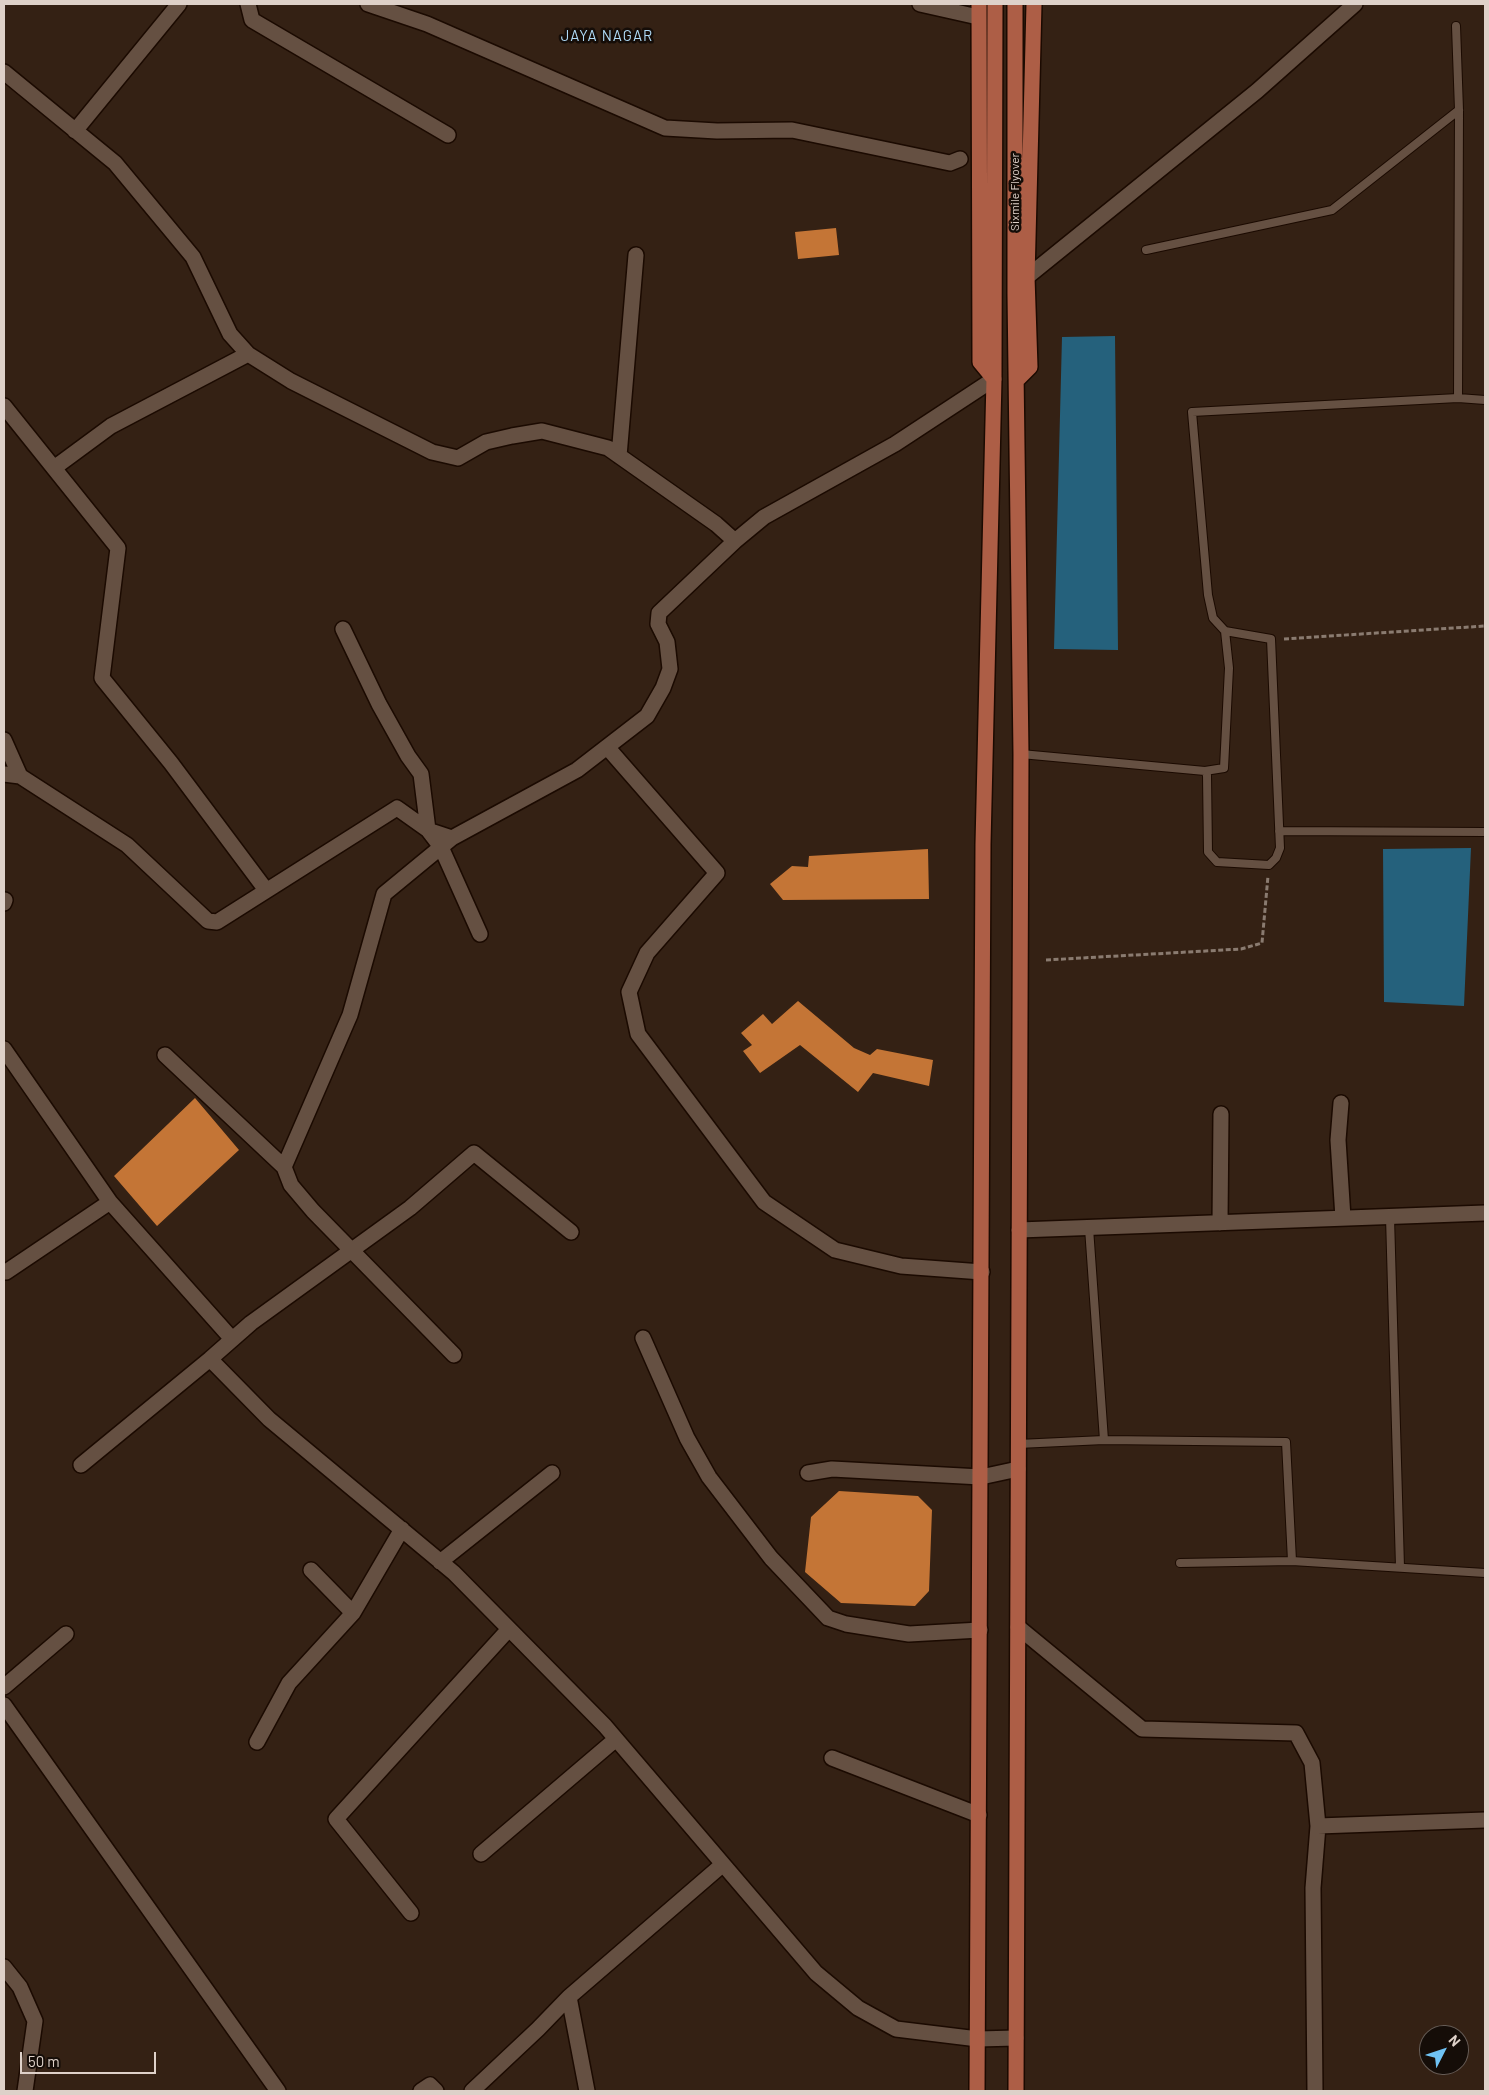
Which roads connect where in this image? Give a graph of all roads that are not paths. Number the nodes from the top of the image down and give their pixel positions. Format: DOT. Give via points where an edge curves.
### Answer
graph roads {
  1 [pos="179,4"];
  2 [pos="248,4"];
  3 [pos="368,4"];
  4 [pos="920,4"];
  5 [pos="995,4"];
  6 [pos="1015,4"];
  7 [pos="1034,4"];
  8 [pos="1355,4"];
  9 [pos="978,10"];
  10 [pos="1456,26"];
  11 [pos="4,72"];
  12 [pos="1459,110"];
  13 [pos="75,131"];
  14 [pos="448,135"];
  15 [pos="960,158"];
  16 [pos="1146,250"];
  17 [pos="636,255"];
  18 [pos="1027,277"];
  19 [pos="248,354"];
  20 [pos="994,379"];
  21 [pos="1017,380"];
  22 [pos="1458,398"];
  23 [pos="1485,400"];
  24 [pos="4,406"];
  25 [pos="619,456"];
  26 [pos="54,468"];
  27 [pos="735,540"];
  28 [pos="343,628"];
  29 [pos="1225,632"];
  30 [pos="4,740"];
  31 [pos="607,747"];
  32 [pos="1021,754"];
  33 [pos="1205,771"];
  34 [pos="4,774"];
  35 [pos="20,776"];
  36 [pos="428,830"];
  37 [pos="1279,831"];
  38 [pos="1485,832"];
  39 [pos="446,842"];
  40 [pos="266,890"];
  41 [pos="480,934"];
  42 [pos="4,1049"];
  43 [pos="165,1055"];
  44 [pos="1341,1103"];
  45 [pos="1220,1114"];
  46 [pos="284,1167"];
  47 [pos="110,1202"];
  48 [pos="1485,1213"];
  49 [pos="1390,1217"];
  50 [pos="1344,1218"];
  51 [pos="1220,1223"];
  52 [pos="1089,1228"];
  53 [pos="1019,1230"];
  54 [pos="572,1232"];
  55 [pos="352,1250"];
  56 [pos="4,1271"];
  57 [pos="982,1272"];
  58 [pos="643,1338"];
  59 [pos="232,1340"];
  60 [pos="454,1355"];
  61 [pos="210,1359"];
  62 [pos="1104,1440"];
  63 [pos="1018,1444"];
  64 [pos="81,1465"];
  65 [pos="1018,1469"];
  66 [pos="552,1473"];
  67 [pos="808,1473"];
  68 [pos="980,1477"];
  69 [pos="402,1530"];
  70 [pos="1292,1561"];
  71 [pos="440,1562"];
  72 [pos="1180,1564"];
  73 [pos="1400,1567"];
  74 [pos="311,1570"];
  75 [pos="1485,1573"];
  76 [pos="353,1613"];
  77 [pos="1018,1627"];
  78 [pos="509,1629"];
  79 [pos="980,1630"];
  80 [pos="66,1634"];
  81 [pos="5,1682"];
  82 [pos="4,1705"];
  83 [pos="616,1739"];
  84 [pos="257,1742"];
  85 [pos="832,1758"];
  86 [pos="979,1814"];
  87 [pos="1485,1820"];
  88 [pos="1318,1826"];
  89 [pos="481,1854"];
  90 [pos="722,1865"];
  91 [pos="411,1913"];
  92 [pos="4,1967"];
  93 [pos="569,1997"];
  94 [pos="1016,2038"];
  95 [pos="978,2039"];
  96 [pos="25,2091"];
  97 [pos="278,2091"];
  98 [pos="421,2091"];
  99 [pos="436,2091"];
  100 [pos="472,2091"];
  101 [pos="587,2091"];
  102 [pos="977,2091"];
  103 [pos="1016,2091"];
  104 [pos="1315,2091"];
  1 -- 13 [label="street"];
  2 -- 14 [label="street" via="252,20"];
  3 -- 15 [label="street" via="427,24 665,128 792,130 950,163"];
  4 -- 9 [label="street"];
  5 -- 20 [label="main road, Sixmile Flyover"];
  6 -- 21 [label="main road, Sixmile Flyover"];
  7 -- 18 [label="main road"];
  8 -- 18 [label="street" via="1257,91"];
  9 -- 20 [label="main road" via="980,362"];
  10 -- 12 [label="lane"];
  11 -- 13 [label="street"];
  12 -- 16 [label="lane" via="1332,210"];
  12 -- 22 [label="lane"];
  13 -- 19 [label="street" via="115,163 193,257 230,334"];
  17 -- 25 [label="street"];
  18 -- 21 [label="main road" via="1030,367"];
  19 -- 25 [label="street" via="290,381 432,452 458,458 486,442 542,431 608,448"];
  19 -- 26 [label="street" via="111,426"];
  20 -- 27 [label="street" via="895,444 764,517"];
  20 -- 57 [label="main road, Sixmile Flyover" via="983,850"];
  21 -- 32 [label="main road, Sixmile Flyover"];
  22 -- 23 [label="lane"];
  22 -- 29 [label="lane" via="1192,412 1208,595 1213,618"];
  24 -- 26 [label="street"];
  25 -- 27 [label="street"];
  26 -- 40 [label="street" via="118,548 102,678 172,763"];
  27 -- 31 [label="street" via="660,613 658,624 667,642 670,669 663,688 647,716"];
  28 -- 36 [label="street" via="378,704 422,774"];
  29 -- 33 [label="lane" via="1229,668 1224,768"];
  29 -- 37 [label="lane" via="1271,639"];
  30 -- 35 [label="street"];
  31 -- 39 [label="street" via="577,770"];
  31 -- 57 [label="street" via="717,873 647,953 629,992 638,1034 764,1202 772,1208 834,1250 901,1266"];
  32 -- 33 [label="lane"];
  32 -- 53 [label="main road, Sixmile Flyover"];
  33 -- 37 [label="lane" via="1208,852 1216,862 1269,865 1280,848"];
  34 -- 35 [label="street"];
  35 -- 40 [label="street" via="127,846 208,921 217,922"];
  36 -- 39 [label="street"];
  36 -- 40 [label="street" via="397,808"];
  37 -- 38 [label="lane"];
  39 -- 41 [label="street"];
  39 -- 46 [label="street" via="384,894 350,1015"];
  42 -- 47 [label="street"];
  43 -- 46 [label="street"];
  44 -- 50 [label="street" via="1338,1140"];
  45 -- 51 [label="street"];
  46 -- 55 [label="street" via="291,1184 313,1211"];
  47 -- 56 [label="street"];
  47 -- 59 [label="street"];
  48 -- 49 [label="street"];
  49 -- 50 [label="street"];
  49 -- 73 [label="lane"];
  50 -- 51 [label="street"];
  51 -- 52 [label="street"];
  52 -- 53 [label="street"];
  52 -- 62 [label="lane"];
  53 -- 63 [label="main road, Sixmile Flyover"];
  54 -- 55 [label="street" via="474,1153 410,1208"];
  55 -- 59 [label="street"];
  55 -- 60 [label="street"];
  57 -- 68 [label="main road, Sixmile Flyover"];
  58 -- 79 [label="street" via="688,1438 709,1476 771,1558 828,1618 909,1634"];
  59 -- 61 [label="street"];
  61 -- 64 [label="street"];
  61 -- 69 [label="street" via="269,1419"];
  62 -- 63 [label="lane"];
  62 -- 70 [label="lane" via="1286,1442"];
  63 -- 65 [label="main road, Sixmile Flyover"];
  65 -- 68 [label="street"];
  65 -- 77 [label="main road, Sixmile Flyover"];
  66 -- 71 [label="street"];
  67 -- 68 [label="street" via="832,1469"];
  68 -- 79 [label="main road, Sixmile Flyover"];
  69 -- 71 [label="street"];
  69 -- 76 [label="street"];
  70 -- 72 [label="lane"];
  70 -- 73 [label="lane"];
  71 -- 78 [label="street"];
  73 -- 75 [label="lane"];
  74 -- 76 [label="street"];
  76 -- 84 [label="street" via="289,1683"];
  77 -- 88 [label="street" via="1142,1729 1296,1733 1312,1763"];
  77 -- 94 [label="main road, Sixmile Flyover"];
  78 -- 83 [label="street"];
  78 -- 91 [label="street" via="336,1820"];
  79 -- 86 [label="main road, Sixmile Flyover"];
  80 -- 81 [label="street"];
  82 -- 97 [label="street"];
  83 -- 89 [label="street"];
  83 -- 90 [label="street"];
  85 -- 86 [label="street"];
  86 -- 95 [label="main road, Sixmile Flyover"];
  87 -- 88 [label="street"];
  88 -- 104 [label="street" via="1313,1888"];
  90 -- 93 [label="street"];
  90 -- 95 [label="street" via="816,1973 858,2008 896,2029"];
  92 -- 96 [label="street" via="20,1987 35,2021"];
  93 -- 100 [label="street"];
  93 -- 101 [label="street"];
  94 -- 95 [label="street"];
  94 -- 103 [label="main road, Sixmile Flyover"];
  95 -- 102 [label="main road, Sixmile Flyover"];
  98 -- 99 [label="street" via="430,2085"];
}
